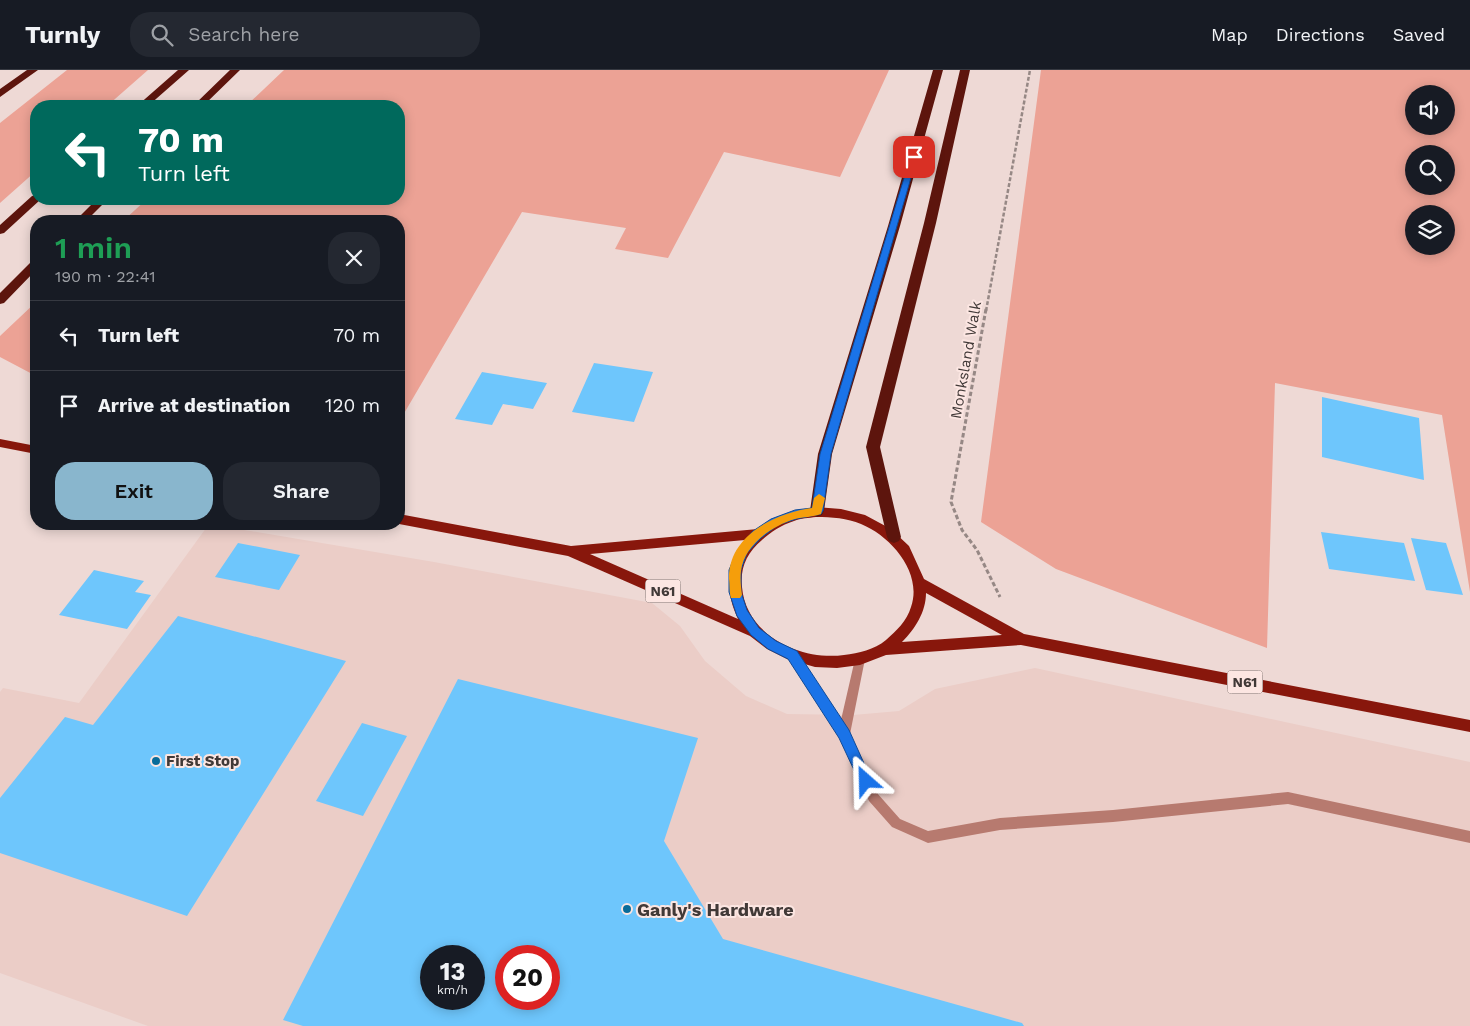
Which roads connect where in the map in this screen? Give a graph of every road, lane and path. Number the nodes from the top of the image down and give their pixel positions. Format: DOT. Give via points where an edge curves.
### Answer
graph roads {
  1 [pos="32,70"];
  2 [pos="184,70"];
  3 [pos="235,70"];
  4 [pos="938,70"];
  5 [pos="965,70"];
  6 [pos="1030,70"];
  7 [pos="0,94"];
  8 [pos="149,100"];
  9 [pos="204,100"];
  10 [pos="30,204"];
  11 [pos="97,205"];
  12 [pos="86,215"];
  13 [pos="0,231"];
  14 [pos="30,270"];
  15 [pos="0,300"];
  16 [pos="0,444"];
  17 [pos="30,449"];
  18 [pos="818,511"];
  19 [pos="405,520"];
  20 [pos="757,534"];
  21 [pos="894,537"];
  22 [pos="570,551"];
  23 [pos="920,582"];
  24 [pos="755,632"];
  25 [pos="1021,639"];
  26 [pos="885,649"];
  27 [pos="792,655"];
  28 [pos="860,659"];
  29 [pos="1470,726"];
  30 [pos="844,734"];
  31 [pos="1470,837"];
  1 -- 7 [label="highway"];
  2 -- 8 [label="highway"];
  3 -- 9 [label="highway"];
  4 -- 18 [label="highway" via="826,454"];
  5 -- 21 [label="highway" via="873,447"];
  6 -- 25 [label="path, Monksland Walk" via="951,502 962,530 977,550"];
  10 -- 13 [label="highway"];
  11 -- 12 [label="highway"];
  14 -- 15 [label="highway"];
  16 -- 17 [label="main road"];
  18 -- 20 [label="main road, N61" via="774,522"];
  18 -- 21 [label="main road, N61" via="859,517"];
  19 -- 22 [label="main road, N61"];
  20 -- 22 [label="main road, N61"];
  20 -- 24 [label="main road, N61" via="743,551 735,570 735,592 741,612"];
  21 -- 23 [label="main road, N61" via="912,558"];
  22 -- 24 [label="main road, N61"];
  23 -- 25 [label="main road, N61"];
  23 -- 26 [label="main road, N61" via="919,608 906,630"];
  24 -- 27 [label="main road, N61"];
  25 -- 26 [label="main road, N61"];
  25 -- 29 [label="main road, N61"];
  26 -- 28 [label="main road, N61"];
  27 -- 28 [label="main road, N61" via="814,661"];
  27 -- 30 [label="lane"];
  28 -- 30 [label="lane"];
  30 -- 31 [label="lane" via="873,796 896,823 928,837 1000,824 1288,798"];
}
